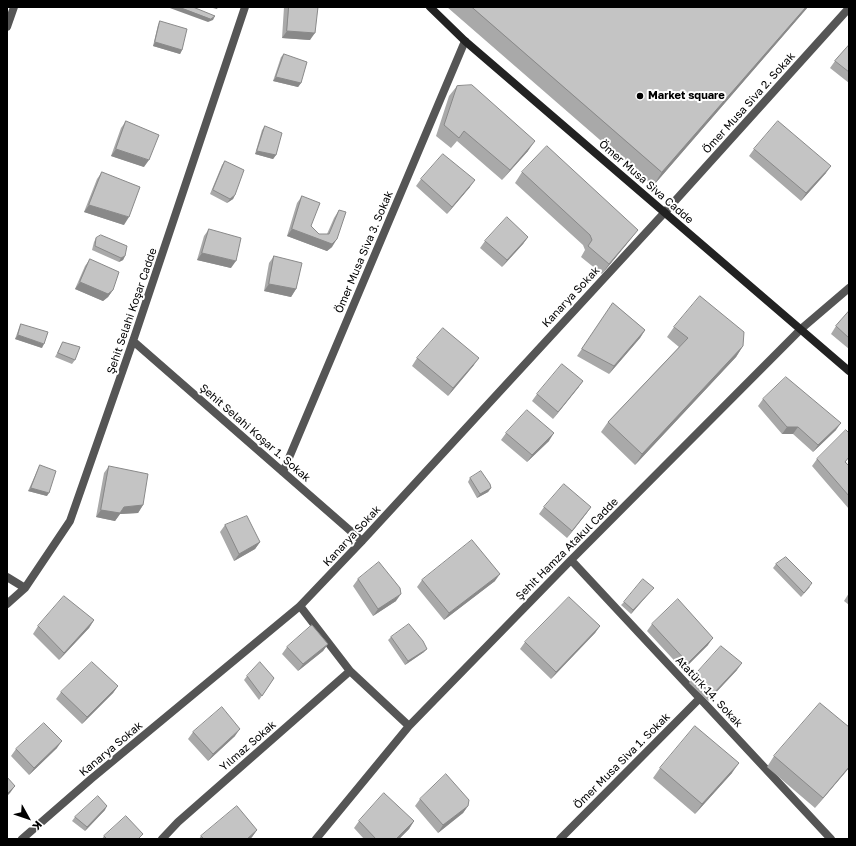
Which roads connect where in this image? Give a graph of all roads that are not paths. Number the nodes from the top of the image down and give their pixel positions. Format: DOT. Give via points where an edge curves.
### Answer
graph roads {
  1 [pos="14,7"];
  2 [pos="245,7"];
  3 [pos="430,7"];
  4 [pos="849,8"];
  5 [pos="7,27"];
  6 [pos="465,41"];
  7 [pos="665,212"];
  8 [pos="849,288"];
  9 [pos="800,329"];
  10 [pos="133,341"];
  11 [pos="849,371"];
  12 [pos="283,472"];
  13 [pos="362,541"];
  14 [pos="571,560"];
  15 [pos="7,577"];
  16 [pos="25,588"];
  17 [pos="7,604"];
  18 [pos="300,606"];
  19 [pos="350,671"];
  20 [pos="700,698"];
  21 [pos="409,726"];
  22 [pos="22,839"];
  23 [pos="162,839"];
  24 [pos="316,839"];
  25 [pos="560,839"];
  26 [pos="831,839"];
  1 -- 5 [label="street"];
  2 -- 10 [label="street, Şehit Selahi Koşar Cadde"];
  3 -- 6 [label="main road, Ömer Musa Siva Cadde"];
  4 -- 7 [label="street, Ömer Musa Siva 2. Sokak"];
  6 -- 7 [label="main road, Ömer Musa Siva Cadde"];
  6 -- 12 [label="street, Ömer Musa Siva 3. Sokak"];
  7 -- 9 [label="main road, Ömer Musa Siva Cadde"];
  7 -- 13 [label="street, Kanarya Sokak"];
  8 -- 9 [label="street, Şehit Hamza Atakul Cadde"];
  9 -- 11 [label="main road, Ömer Musa Siva Cadde"];
  9 -- 14 [label="street, Şehit Hamza Atakul Cadde"];
  10 -- 12 [label="street, Şehit Selahi Koşar 1. Sokak"];
  10 -- 16 [label="street, Şehit Selahi Koşar Cadde" via="70,521"];
  12 -- 13 [label="street, Şehit Selahi Koşar 1. Sokak"];
  13 -- 18 [label="street, Kanarya Sokak"];
  14 -- 20 [label="street, Atatürk 14. Sokak"];
  14 -- 21 [label="street, Şehit Hamza Atakul Cadde"];
  15 -- 16 [label="street"];
  16 -- 17 [label="street, Şehit Selahi Koşar Cadde"];
  18 -- 19 [label="street"];
  18 -- 22 [label="street, Kanarya Sokak"];
  19 -- 21 [label="street"];
  19 -- 23 [label="street, Yılmaz Sokak" via="178,822"];
  20 -- 25 [label="street, Ömer Musa Siva 1. Sokak"];
  20 -- 26 [label="street, Atatürk 14. Sokak"];
  21 -- 24 [label="street, Şehit Hamza Atakul Cadde"];
}
